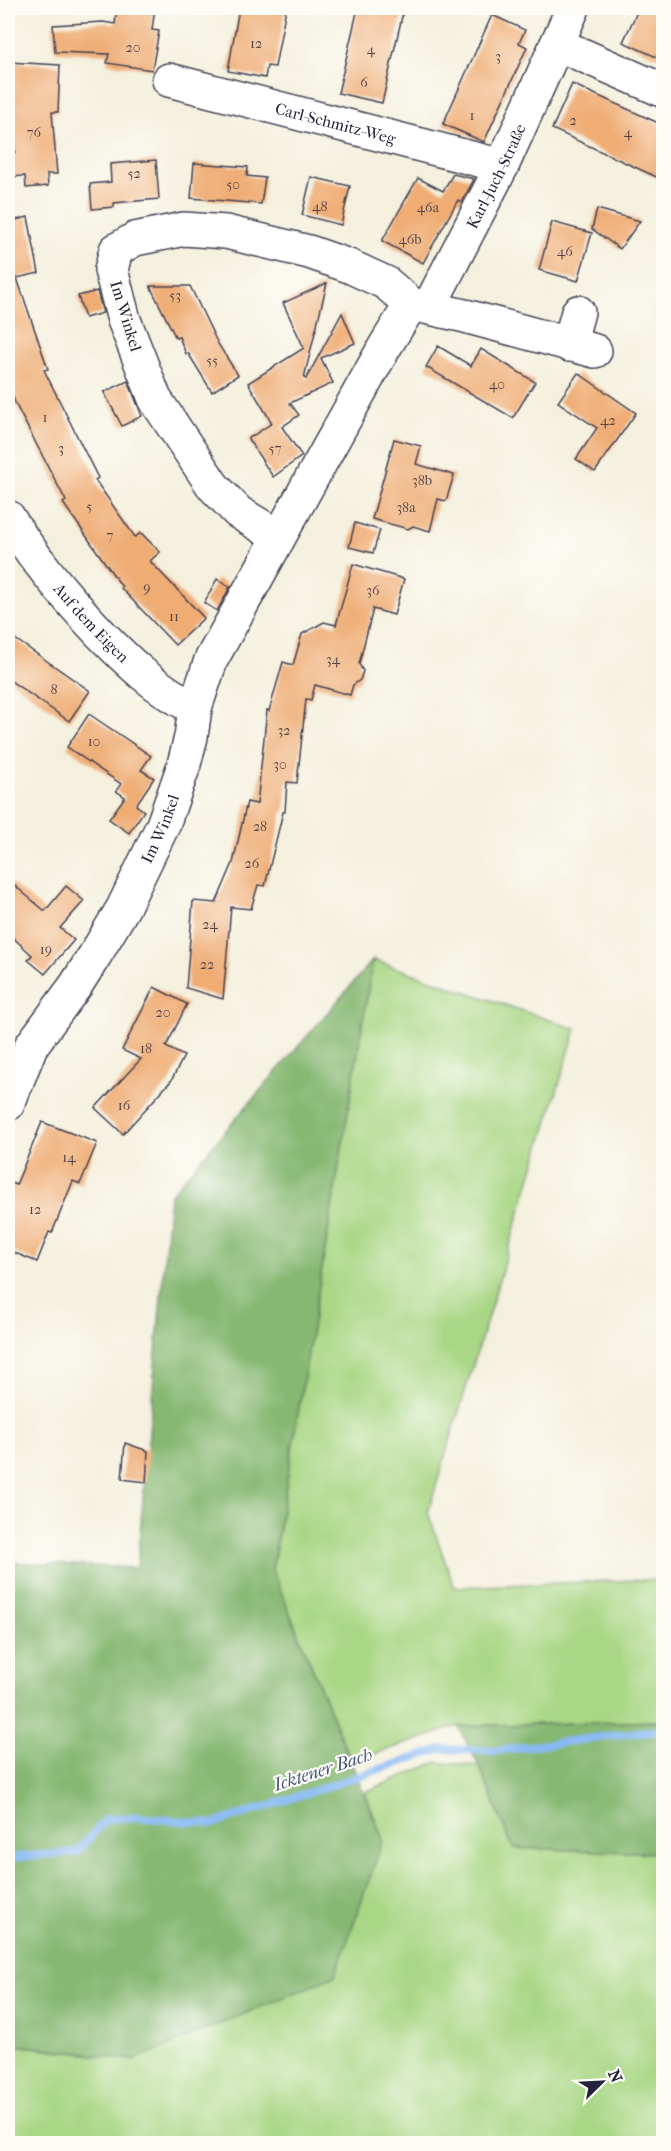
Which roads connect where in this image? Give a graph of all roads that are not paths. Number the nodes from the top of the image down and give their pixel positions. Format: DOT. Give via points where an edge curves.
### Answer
graph roads {
  1 [pos="573,8"];
  2 [pos="557,44"];
  3 [pos="169,80"];
  4 [pos="663,91"];
  5 [pos="502,166"];
  6 [pos="420,306"];
  7 [pos="578,312"];
  8 [pos="8,517"];
  9 [pos="279,537"];
  10 [pos="195,708"];
  11 [pos="19,1040"];
  12 [pos="8,1104"];
  1 -- 2 [label="street, Karl-Juch-Straße"];
  2 -- 4 [label="street"];
  2 -- 5 [label="street, Karl-Juch-Straße"];
  3 -- 5 [label="street, Carl-Schmitz-Weg"];
  5 -- 6 [label="street, Karl-Juch-Straße"];
  6 -- 7 [label="street, Im Winkel" via="582,348"];
  6 -- 9 [label="street, Im Winkel" via="384,348"];
  6 -- 9 [label="street, Im Winkel" via="386,283 349,266 226,232 184,229 135,238 116,250 111,270 124,320 155,399 213,486 238,512"];
  8 -- 10 [label="street, Auf dem Eigen" via="54,584 115,648 172,697"];
  9 -- 10 [label="street, Im Winkel" via="211,660"];
  10 -- 11 [label="street, Im Winkel" via="191,737 163,825 123,908 76,985"];
  11 -- 12 [label="street, Im Winkel"];
}
